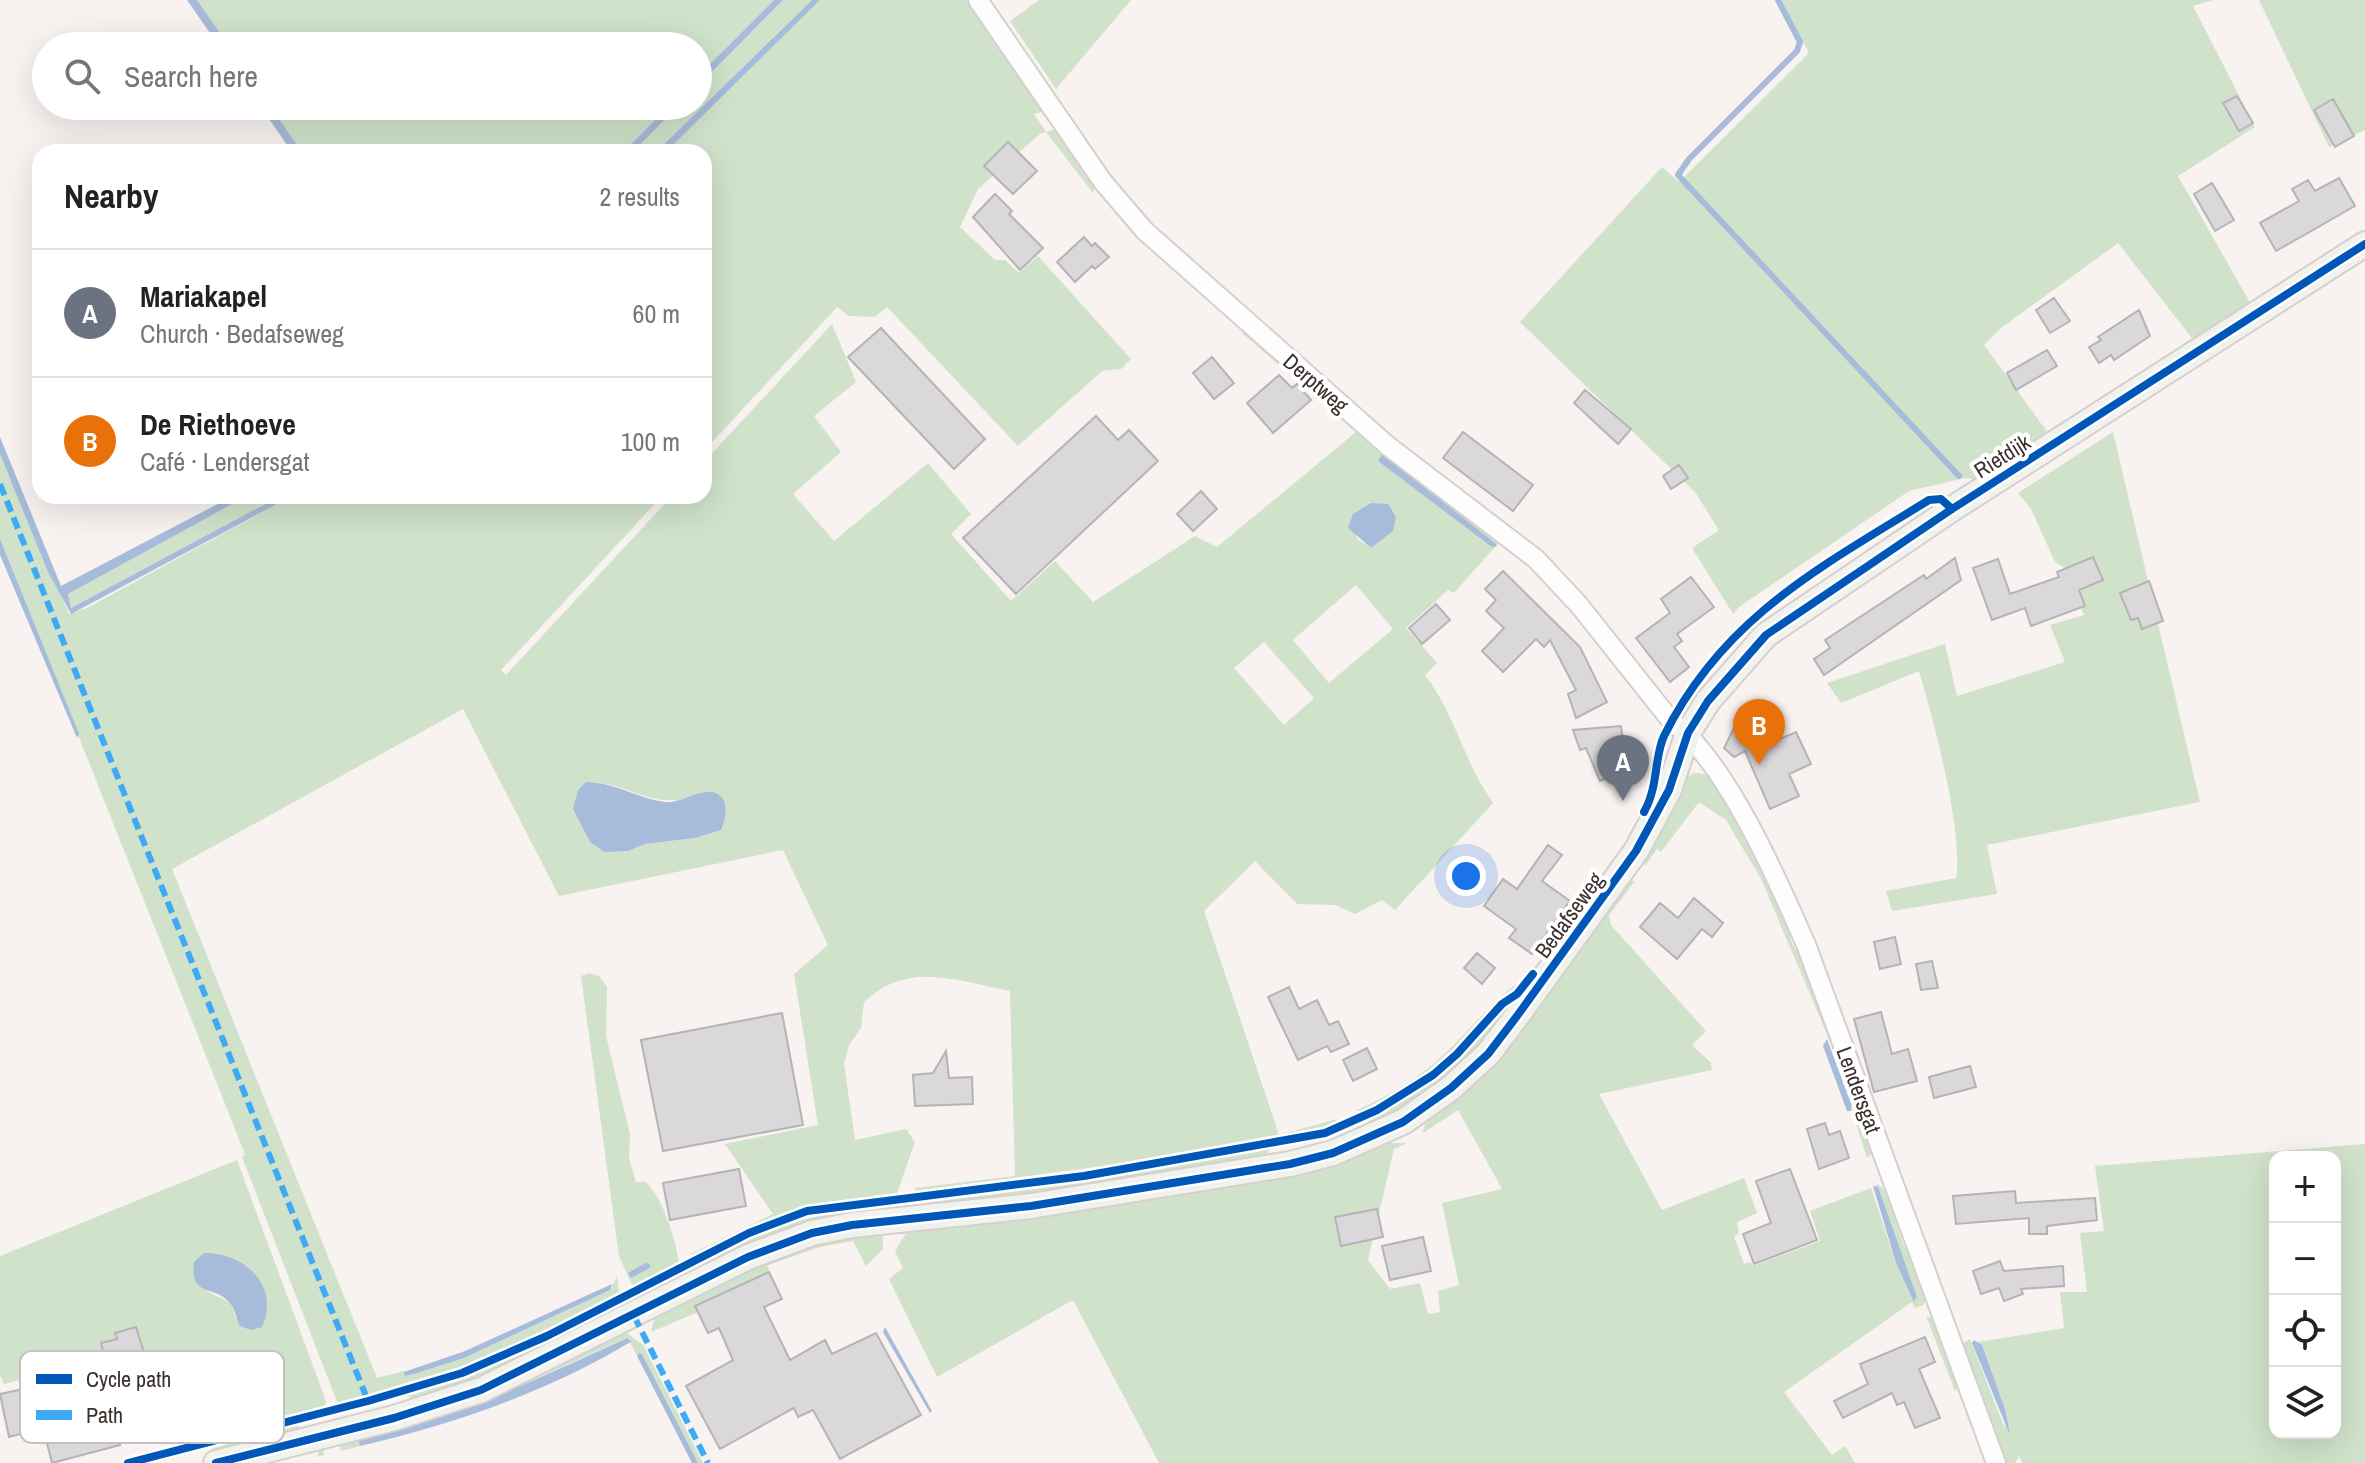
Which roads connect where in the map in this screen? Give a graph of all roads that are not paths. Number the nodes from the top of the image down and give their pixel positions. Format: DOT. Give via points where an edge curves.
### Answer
graph roads {
  1 [pos="978,0"];
  2 [pos="2365,244"];
  3 [pos="1688,733"];
  4 [pos="216,1463"];
  5 [pos="1996,1463"];
  1 -- 3 [label="street, Derptweg" via="1103,182 1145,231 1388,446 1536,559 1672,722"];
  2 -- 3 [label="street, Rietdijk" via="1791,615 1745,657"];
  3 -- 4 [label="street, Bedafseweg" via="1669,790 1636,851 1564,953 1488,1054 1403,1122 1333,1153 1290,1164 1031,1206 812,1233 748,1257 481,1390"];
  3 -- 5 [label="street, Lendersgat" via="1743,818 1794,918"];
}
